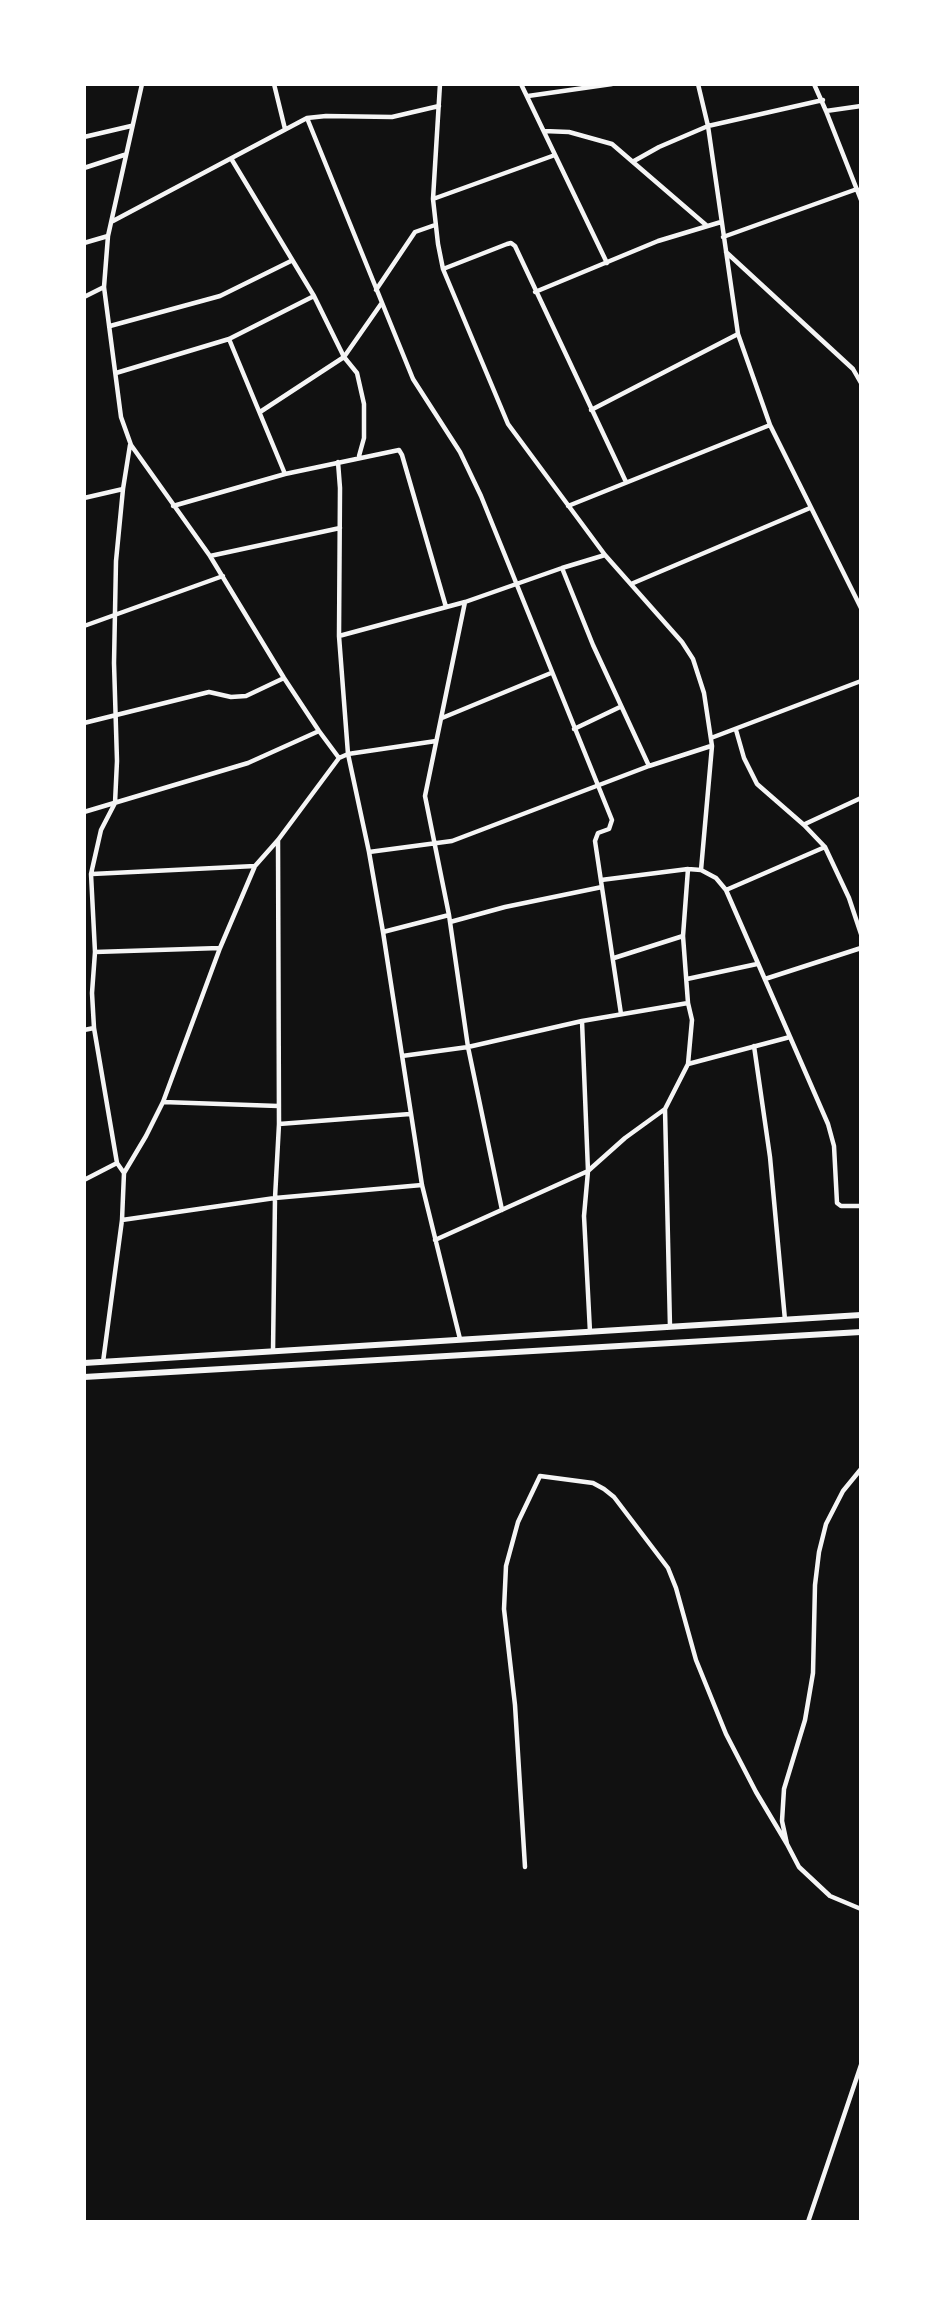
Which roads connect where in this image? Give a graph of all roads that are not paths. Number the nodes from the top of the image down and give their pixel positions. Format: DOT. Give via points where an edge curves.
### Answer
graph roads {
  1 [pos="142,84"];
  2 [pos="274,84"];
  3 [pos="440,84"];
  4 [pos="521,84"];
  5 [pos="612,84"];
  6 [pos="698,84"];
  7 [pos="814,84"];
  8 [pos="528,96"];
  9 [pos="822,100"];
  10 [pos="439,106"];
  11 [pos="861,106"];
  12 [pos="826,111"];
  13 [pos="307,118"];
  14 [pos="131,126"];
  15 [pos="708,126"];
  16 [pos="285,129"];
  17 [pos="544,131"];
  18 [pos="84,136"];
  19 [pos="124,155"];
  20 [pos="555,155"];
  21 [pos="232,160"];
  22 [pos="634,161"];
  23 [pos="84,168"];
  24 [pos="857,189"];
  25 [pos="433,199"];
  26 [pos="861,200"];
  27 [pos="112,221"];
  28 [pos="721,222"];
  29 [pos="435,225"];
  30 [pos="707,225"];
  31 [pos="108,236"];
  32 [pos="723,237"];
  33 [pos="84,243"];
  34 [pos="725,251"];
  35 [pos="291,261"];
  36 [pos="607,263"];
  37 [pos="443,269"];
  38 [pos="104,287"];
  39 [pos="376,290"];
  40 [pos="535,292"];
  41 [pos="314,296"];
  42 [pos="84,297"];
  43 [pos="382,303"];
  44 [pos="110,326"];
  45 [pos="738,334"];
  46 [pos="229,339"];
  47 [pos="344,357"];
  48 [pos="861,367"];
  49 [pos="853,369"];
  50 [pos="116,373"];
  51 [pos="861,383"];
  52 [pos="591,410"];
  53 [pos="260,412"];
  54 [pos="770,425"];
  55 [pos="131,444"];
  56 [pos="359,457"];
  57 [pos="338,462"];
  58 [pos="285,474"];
  59 [pos="626,482"];
  60 [pos="123,489"];
  61 [pos="84,498"];
  62 [pos="173,506"];
  63 [pos="568,506"];
  64 [pos="810,508"];
  65 [pos="340,528"];
  66 [pos="605,555"];
  67 [pos="210,556"];
  68 [pos="562,568"];
  69 [pos="223,576"];
  70 [pos="517,583"];
  71 [pos="631,584"];
  72 [pos="465,601"];
  73 [pos="446,607"];
  74 [pos="861,608"];
  75 [pos="116,615"];
  76 [pos="84,626"];
  77 [pos="339,636"];
  78 [pos="551,673"];
  79 [pos="284,678"];
  80 [pos="861,681"];
  81 [pos="621,707"];
  82 [pos="115,717"];
  83 [pos="442,719"];
  84 [pos="84,723"];
  85 [pos="574,729"];
  86 [pos="736,730"];
  87 [pos="319,731"];
  88 [pos="711,738"];
  89 [pos="436,741"];
  90 [pos="712,746"];
  91 [pos="348,754"];
  92 [pos="339,758"];
  93 [pos="649,766"];
  94 [pos="598,787"];
  95 [pos="861,798"];
  96 [pos="115,803"];
  97 [pos="84,812"];
  98 [pos="804,825"];
  99 [pos="278,840"];
  100 [pos="435,845"];
  101 [pos="825,847"];
  102 [pos="369,852"];
  103 [pos="255,866"];
  104 [pos="688,869"];
  105 [pos="702,870"];
  106 [pos="91,874"];
  107 [pos="601,880"];
  108 [pos="602,887"];
  109 [pos="726,890"];
  110 [pos="449,915"];
  111 [pos="450,922"];
  112 [pos="383,932"];
  113 [pos="861,934"];
  114 [pos="683,936"];
  115 [pos="220,948"];
  116 [pos="861,948"];
  117 [pos="95,952"];
  118 [pos="614,958"];
  119 [pos="757,964"];
  120 [pos="687,979"];
  121 [pos="765,979"];
  122 [pos="688,1003"];
  123 [pos="621,1014"];
  124 [pos="582,1021"];
  125 [pos="94,1028"];
  126 [pos="84,1030"];
  127 [pos="790,1037"];
  128 [pos="754,1046"];
  129 [pos="468,1047"];
  130 [pos="402,1056"];
  131 [pos="688,1064"];
  132 [pos="163,1102"];
  133 [pos="278,1106"];
  134 [pos="665,1109"];
  135 [pos="410,1114"];
  136 [pos="279,1124"];
  137 [pos="117,1163"];
  138 [pos="588,1171"];
  139 [pos="124,1173"];
  140 [pos="84,1180"];
  141 [pos="422,1185"];
  142 [pos="275,1198"];
  143 [pos="861,1206"];
  144 [pos="502,1210"];
  145 [pos="122,1220"];
  146 [pos="435,1240"];
  147 [pos="861,1315"];
  148 [pos="785,1320"];
  149 [pos="670,1328"];
  150 [pos="861,1332"];
  151 [pos="590,1333"];
  152 [pos="460,1341"];
  153 [pos="444,1342"];
  154 [pos="274,1351"];
  155 [pos="446,1356"];
  156 [pos="103,1362"];
  157 [pos="84,1363"];
  158 [pos="84,1377"];
  159 [pos="861,1469"];
  160 [pos="787,1844"];
  161 [pos="525,1867"];
  162 [pos="861,1909"];
  163 [pos="861,2065"];
  164 [pos="808,2222"];
  1 -- 14 [label="street"];
  2 -- 16 [label="street"];
  3 -- 10 [label="street"];
  4 -- 8 [label="street"];
  5 -- 8 [label="street"];
  6 -- 15 [label="street"];
  7 -- 9 [label="street"];
  8 -- 17 [label="street"];
  9 -- 12 [label="street"];
  9 -- 15 [label="street"];
  10 -- 13 [label="street" via="392,117"];
  10 -- 25 [label="street"];
  11 -- 12 [label="street"];
  12 -- 24 [label="street"];
  13 -- 16 [label="street"];
  13 -- 39 [label="street"];
  14 -- 18 [label="street"];
  14 -- 19 [label="street"];
  15 -- 22 [label="street"];
  15 -- 28 [label="street"];
  16 -- 21 [label="street"];
  17 -- 20 [label="street"];
  17 -- 22 [label="street" via="569,132 612,144"];
  19 -- 23 [label="street"];
  19 -- 27 [label="street"];
  20 -- 25 [label="street"];
  20 -- 36 [label="street"];
  21 -- 27 [label="street"];
  21 -- 35 [label="street"];
  22 -- 30 [label="street"];
  24 -- 26 [label="street"];
  24 -- 32 [label="street"];
  25 -- 29 [label="street"];
  27 -- 31 [label="street"];
  28 -- 30 [label="street"];
  28 -- 32 [label="street"];
  29 -- 37 [label="street"];
  29 -- 39 [label="street" via="415,232"];
  30 -- 36 [label="street"];
  31 -- 33 [label="street"];
  31 -- 38 [label="street"];
  32 -- 34 [label="street"];
  34 -- 45 [label="street"];
  34 -- 49 [label="street"];
  35 -- 41 [label="street"];
  35 -- 44 [label="street" via="220,296"];
  36 -- 40 [label="street"];
  37 -- 40 [label="street" via="511,243"];
  37 -- 63 [label="street" via="508,424"];
  38 -- 42 [label="street"];
  38 -- 44 [label="street"];
  39 -- 43 [label="street"];
  40 -- 52 [label="street"];
  41 -- 46 [label="street"];
  41 -- 47 [label="street"];
  43 -- 47 [label="street"];
  43 -- 70 [label="street" via="419,391 460,452"];
  44 -- 50 [label="street"];
  45 -- 52 [label="street"];
  45 -- 54 [label="street"];
  46 -- 50 [label="street"];
  46 -- 53 [label="street"];
  47 -- 53 [label="street"];
  47 -- 56 [label="street" via="357,373 364,404"];
  48 -- 49 [label="street"];
  49 -- 51 [label="street"];
  50 -- 55 [label="street" via="121,417"];
  52 -- 59 [label="street"];
  53 -- 58 [label="street"];
  54 -- 59 [label="street"];
  54 -- 64 [label="street"];
  55 -- 60 [label="street"];
  55 -- 62 [label="street"];
  56 -- 57 [label="street"];
  56 -- 73 [label="street" via="401,452"];
  57 -- 58 [label="street"];
  57 -- 65 [label="street"];
  58 -- 62 [label="street"];
  59 -- 63 [label="street"];
  60 -- 61 [label="street"];
  60 -- 75 [label="street"];
  62 -- 67 [label="street"];
  63 -- 66 [label="street"];
  64 -- 71 [label="street"];
  64 -- 74 [label="street"];
  65 -- 67 [label="street"];
  65 -- 77 [label="street"];
  66 -- 68 [label="street"];
  66 -- 71 [label="street"];
  67 -- 69 [label="street"];
  68 -- 70 [label="street"];
  68 -- 81 [label="street"];
  69 -- 75 [label="street"];
  69 -- 79 [label="street"];
  70 -- 72 [label="street"];
  70 -- 78 [label="street"];
  71 -- 88 [label="street" via="693,659"];
  72 -- 73 [label="street"];
  72 -- 83 [label="street"];
  73 -- 77 [label="street"];
  75 -- 76 [label="street"];
  75 -- 82 [label="street"];
  77 -- 91 [label="street"];
  78 -- 83 [label="street"];
  78 -- 85 [label="street"];
  79 -- 82 [label="street" via="246,696 209,692"];
  79 -- 87 [label="street"];
  80 -- 86 [label="street"];
  81 -- 85 [label="street"];
  81 -- 93 [label="street"];
  82 -- 84 [label="street"];
  82 -- 96 [label="street"];
  83 -- 89 [label="street"];
  85 -- 94 [label="street"];
  86 -- 88 [label="street"];
  86 -- 98 [label="street" via="757,784"];
  87 -- 92 [label="street"];
  87 -- 96 [label="street" via="248,763"];
  88 -- 90 [label="street"];
  89 -- 91 [label="street"];
  89 -- 100 [label="street" via="425,796"];
  90 -- 93 [label="street"];
  90 -- 105 [label="street"];
  91 -- 92 [label="street"];
  91 -- 102 [label="street"];
  92 -- 99 [label="street"];
  93 -- 94 [label="street"];
  94 -- 100 [label="street"];
  94 -- 107 [label="street" via="612,820 609,830 597,833 595,841"];
  95 -- 98 [label="street"];
  96 -- 97 [label="street"];
  96 -- 106 [label="street" via="101,830"];
  98 -- 101 [label="street"];
  99 -- 103 [label="street"];
  99 -- 133 [label="street"];
  100 -- 102 [label="street"];
  100 -- 110 [label="street"];
  101 -- 109 [label="street"];
  101 -- 113 [label="street"];
  102 -- 112 [label="street"];
  103 -- 106 [label="street"];
  103 -- 115 [label="street"];
  104 -- 105 [label="street"];
  104 -- 107 [label="street"];
  104 -- 114 [label="street"];
  105 -- 109 [label="street"];
  106 -- 117 [label="street"];
  107 -- 108 [label="street"];
  108 -- 111 [label="street"];
  108 -- 118 [label="street"];
  109 -- 119 [label="street"];
  110 -- 111 [label="street"];
  110 -- 112 [label="street"];
  111 -- 129 [label="street"];
  112 -- 130 [label="street"];
  114 -- 118 [label="street"];
  114 -- 120 [label="street"];
  115 -- 117 [label="street"];
  115 -- 132 [label="street"];
  116 -- 121 [label="street"];
  117 -- 125 [label="street"];
  118 -- 123 [label="street"];
  119 -- 120 [label="street"];
  119 -- 121 [label="street"];
  120 -- 122 [label="street"];
  121 -- 127 [label="street"];
  122 -- 123 [label="street"];
  122 -- 131 [label="street" via="692,1020"];
  123 -- 124 [label="street"];
  124 -- 129 [label="street"];
  124 -- 138 [label="street"];
  125 -- 126 [label="street"];
  125 -- 137 [label="street"];
  127 -- 128 [label="street"];
  127 -- 143 [label="street" via="832,1135 837,1203"];
  128 -- 131 [label="street"];
  128 -- 148 [label="street"];
  129 -- 130 [label="street"];
  129 -- 144 [label="street"];
  130 -- 135 [label="street"];
  131 -- 134 [label="street"];
  132 -- 133 [label="street"];
  132 -- 139 [label="street"];
  133 -- 136 [label="street"];
  134 -- 138 [label="street"];
  134 -- 149 [label="street"];
  135 -- 136 [label="street"];
  135 -- 141 [label="street"];
  136 -- 142 [label="street"];
  137 -- 139 [label="street"];
  137 -- 140 [label="street"];
  138 -- 144 [label="street"];
  138 -- 151 [label="street" via="584,1216"];
  139 -- 145 [label="street"];
  141 -- 142 [label="street"];
  141 -- 146 [label="street"];
  142 -- 145 [label="street"];
  142 -- 154 [label="street"];
  144 -- 146 [label="street"];
  145 -- 156 [label="street"];
  146 -- 152 [label="street"];
  147 -- 148 [label="main road"];
  148 -- 149 [label="main road"];
  149 -- 151 [label="main road"];
  150 -- 155 [label="main road"];
  151 -- 152 [label="main road"];
  152 -- 153 [label="main road"];
  153 -- 154 [label="main road"];
  153 -- 155 [label="main road"];
  154 -- 156 [label="main road"];
  155 -- 158 [label="main road"];
  156 -- 157 [label="main road"];
  159 -- 160 [label="street" via="843,1491 818,1552 813,1673 805,1720 784,1788 782,1821"];
  160 -- 161 [label="street" via="720,1721 668,1568 604,1489 593,1483 540,1476 518,1522 506,1566 505,1609"];
  160 -- 162 [label="street" via="799,1867 819,1888"];
  163 -- 164 [label="street"];
}
